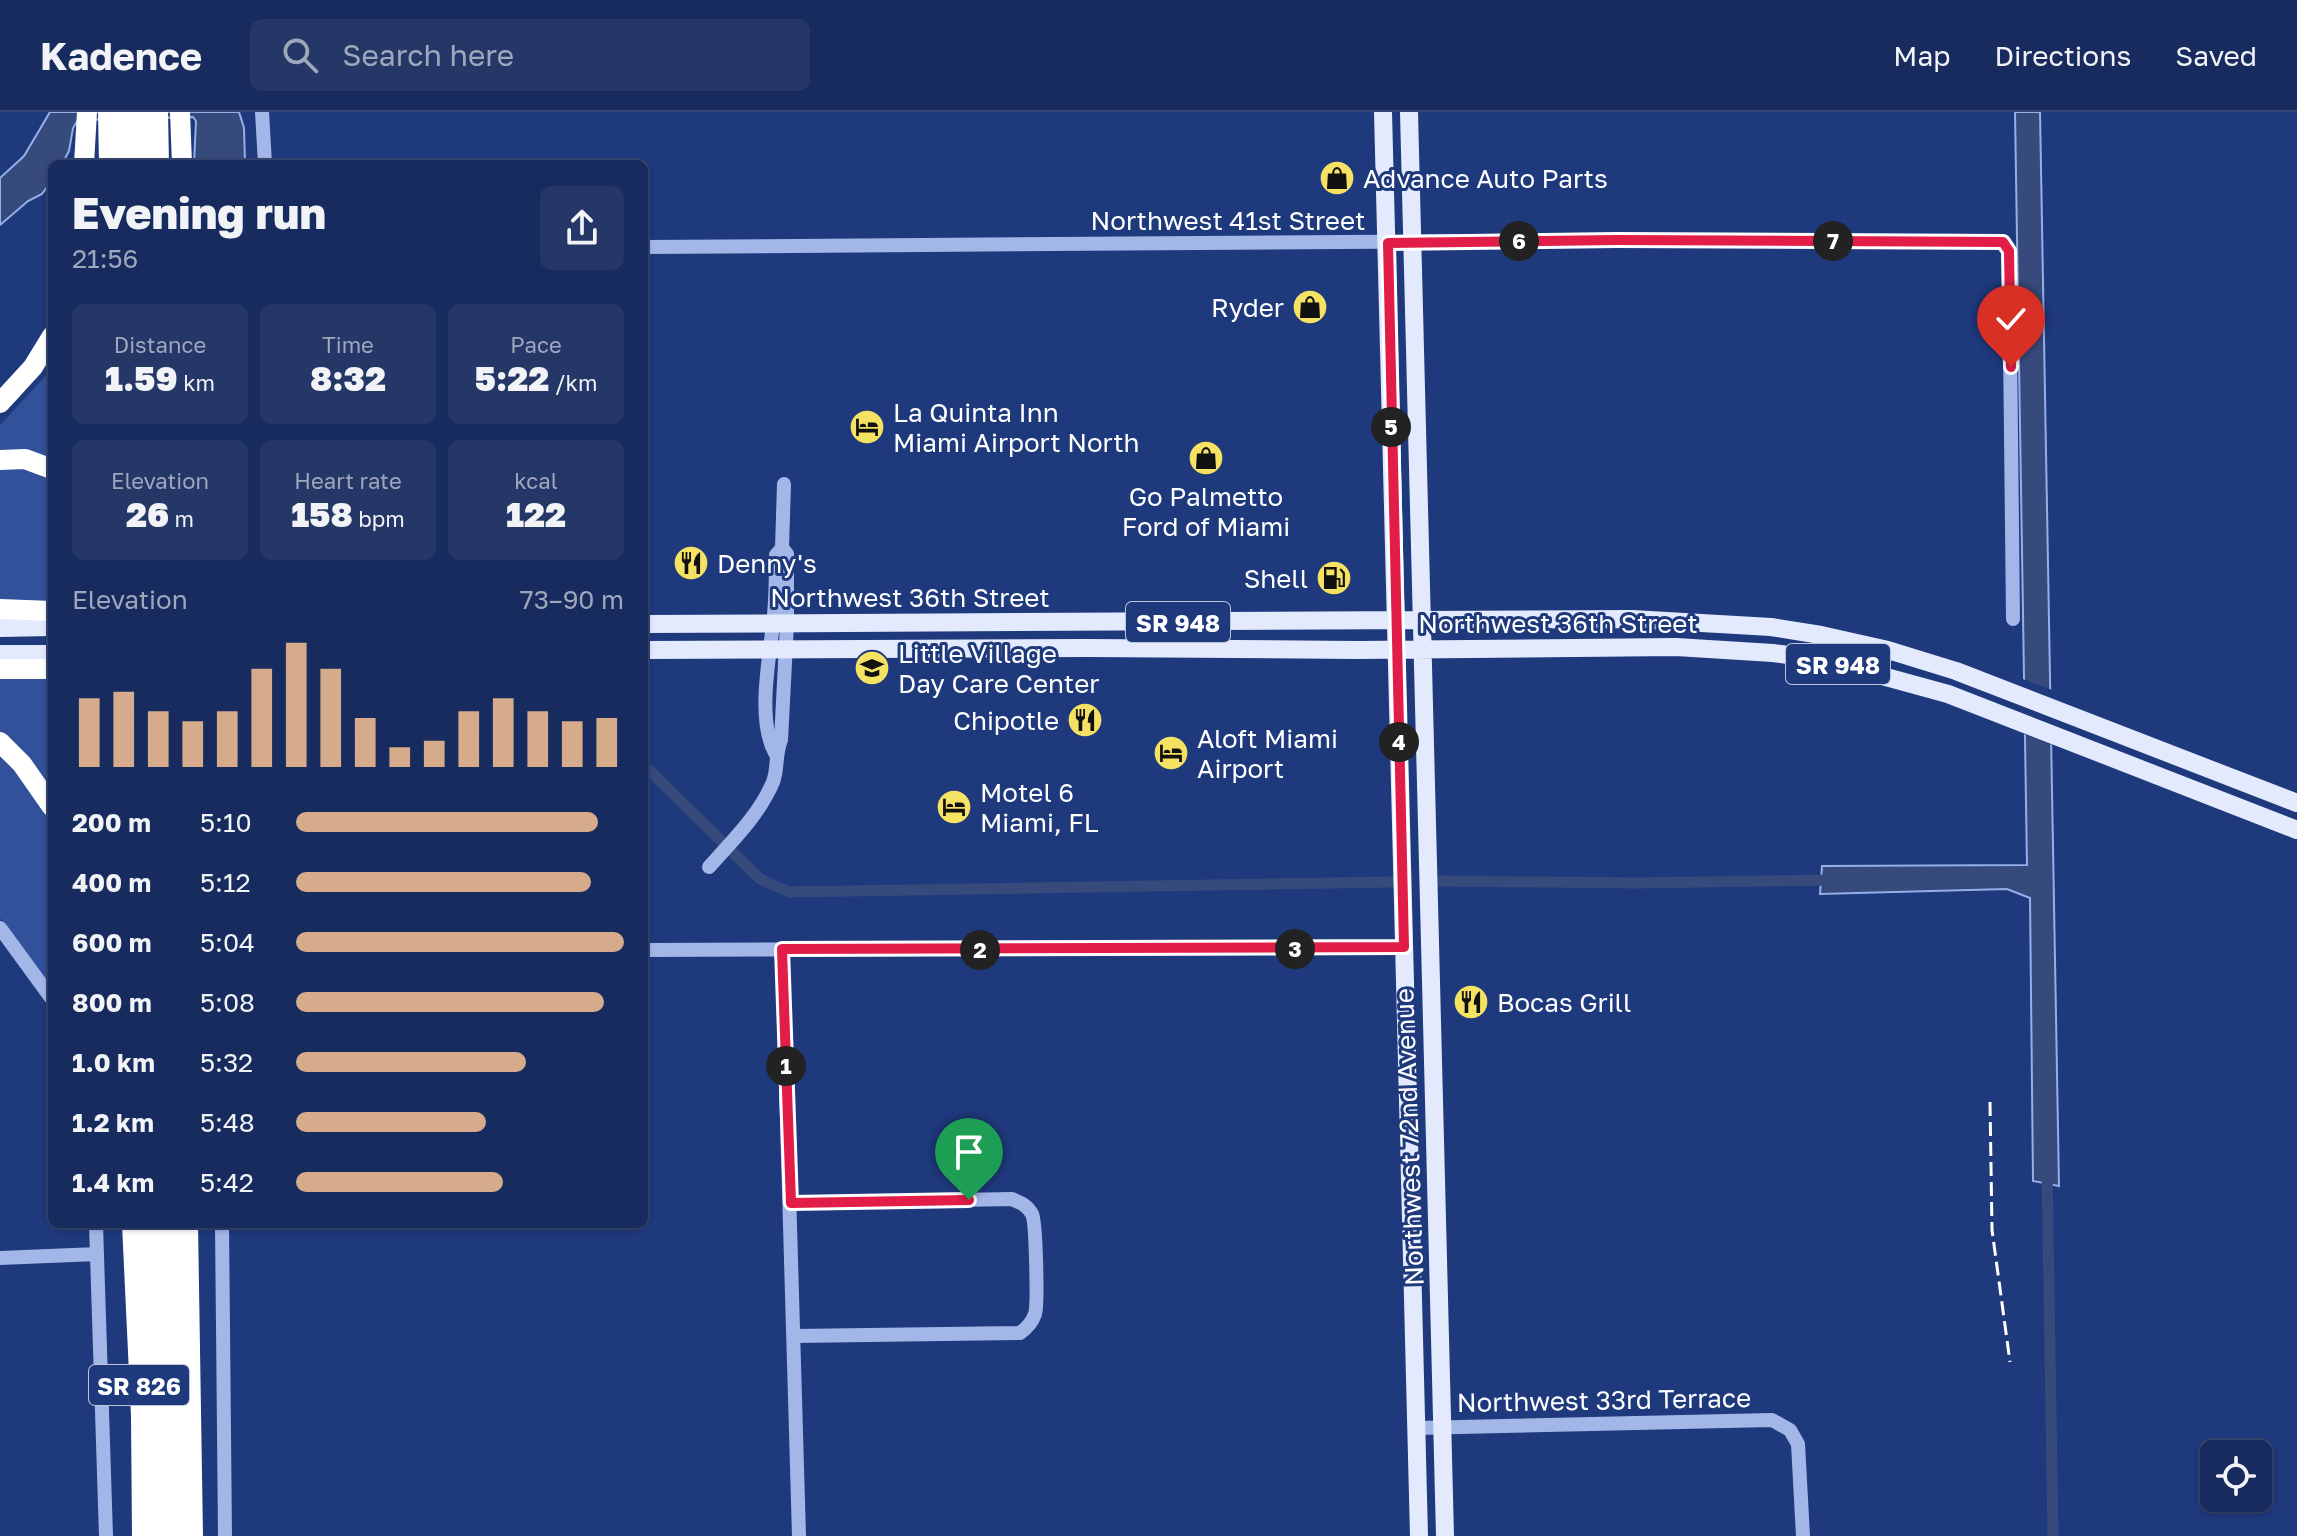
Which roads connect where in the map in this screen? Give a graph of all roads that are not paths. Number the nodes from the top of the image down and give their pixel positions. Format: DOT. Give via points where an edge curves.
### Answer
graph roads {
  1 [pos="262,112"];
  2 [pos="1383,112"];
  3 [pos="1409,112"];
  4 [pos="180,116"];
  5 [pos="87,117"];
  6 [pos="132,117"];
  7 [pos="84,160"];
  8 [pos="111,160"];
  9 [pos="127,160"];
  10 [pos="139,160"];
  11 [pos="157,160"];
  12 [pos="182,160"];
  13 [pos="265,160"];
  14 [pos="1388,243"];
  15 [pos="1414,243"];
  16 [pos="648,247"];
  17 [pos="48,343"];
  18 [pos="0,403"];
  19 [pos="0,460"];
  20 [pos="48,468"];
  21 [pos="784,484"];
  22 [pos="0,609"];
  23 [pos="48,611"];
  24 [pos="2013,619"];
  25 [pos="1396,620"];
  26 [pos="1423,620"];
  27 [pos="933,623"];
  28 [pos="648,624"];
  29 [pos="780,624"];
  30 [pos="48,627"];
  31 [pos="0,628"];
  32 [pos="778,648"];
  33 [pos="934,648"];
  34 [pos="1396,649"];
  35 [pos="1423,649"];
  36 [pos="648,650"];
  37 [pos="0,654"];
  38 [pos="48,654"];
  39 [pos="0,669"];
  40 [pos="48,669"];
  41 [pos="0,742"];
  42 [pos="48,801"];
  43 [pos="2293,801"];
  44 [pos="2293,828"];
  45 [pos="713,862"];
  46 [pos="0,928"];
  47 [pos="1404,947"];
  48 [pos="782,949"];
  49 [pos="648,950"];
  50 [pos="48,994"];
  51 [pos="1436,1199"];
  52 [pos="1411,1200"];
  53 [pos="791,1203"];
  54 [pos="96,1228"];
  55 [pos="136,1228"];
  56 [pos="136,1228"];
  57 [pos="168,1228"];
  58 [pos="189,1228"];
  59 [pos="222,1228"];
  60 [pos="97,1254"];
  61 [pos="0,1258"];
  62 [pos="794,1336"];
  63 [pos="1416,1428"];
  64 [pos="1443,1428"];
  65 [pos="1444,1479"];
  66 [pos="1418,1498"];
  67 [pos="106,1536"];
  68 [pos="142,1536"];
  69 [pos="158,1536"];
  70 [pos="176,1536"];
  71 [pos="193,1536"];
  72 [pos="225,1536"];
  73 [pos="799,1536"];
  74 [pos="1419,1536"];
  75 [pos="1445,1536"];
  76 [pos="1803,1536"];
  1 -- 13 [label="street"];
  2 -- 14 [label="main road, Northwest 72nd Avenue"];
  3 -- 15 [label="main road, Northwest 72nd Avenue"];
  4 -- 12 [label="highway"];
  5 -- 7 [label="highway"];
  6 -- 8 [label="highway"];
  6 -- 9 [label="highway"];
  6 -- 10 [label="highway"];
  6 -- 11 [label="highway"];
  14 -- 15 [label="street, Northwest 41st Street"];
  14 -- 16 [label="street, Northwest 41st Street"];
  14 -- 25 [label="main road, Northwest 72nd Avenue"];
  15 -- 24 [label="street, Northwest 41st Street" via="2003,242 2009,251"];
  15 -- 26 [label="main road, Northwest 72nd Avenue"];
  17 -- 18 [label="highway"];
  19 -- 20 [label="highway" via="25,459"];
  21 -- 29 [label="street" via="782,548 787,554"];
  22 -- 23 [label="highway"];
  25 -- 26 [label="main road, Northwest 36th Street / SR 948"];
  25 -- 27 [label="main road, Northwest 36th Street / SR 948"];
  25 -- 34 [label="main road, Northwest 72nd Avenue"];
  26 -- 35 [label="main road, Northwest 72nd Avenue"];
  26 -- 43 [label="main road, Northwest 36th Street / SR 948" via="1632,619 1771,627 1888,650 1992,684"];
  27 -- 29 [label="main road, Northwest 36th Street / SR 948"];
  27 -- 33 [label="main road"];
  28 -- 29 [label="main road, Northwest 36th Street / SR 948"];
  29 -- 32 [label="street"];
  30 -- 31 [label="main road"];
  32 -- 33 [label="main road, Northwest 36th Street / SR 948"];
  32 -- 36 [label="main road, Northwest 36th Street / SR 948"];
  32 -- 45 [label="street" via="781,740 774,779 751,820"];
  33 -- 34 [label="main road, Northwest 36th Street / SR 948"];
  34 -- 35 [label="main road, Northwest 36th Street / SR 948"];
  34 -- 47 [label="main road, Northwest 72nd Avenue"];
  35 -- 44 [label="main road, Northwest 36th Street / SR 948" via="1676,647 1824,660 1948,694"];
  35 -- 51 [label="main road, Northwest 72nd Avenue"];
  37 -- 38 [label="main road"];
  39 -- 40 [label="highway"];
  41 -- 42 [label="highway"];
  46 -- 50 [label="street"];
  47 -- 48 [label="street"];
  47 -- 52 [label="main road, Northwest 72nd Avenue"];
  48 -- 49 [label="street"];
  48 -- 53 [label="street"];
  51 -- 52 [label="main road"];
  51 -- 64 [label="main road, Northwest 72nd Avenue"];
  52 -- 63 [label="main road, Northwest 72nd Avenue"];
  53 -- 62 [label="street"];
  53 -- 62 [label="street" via="1012,1199 1034,1216 1036,1311 1020,1333"];
  54 -- 60 [label="street"];
  55 -- 68 [label="highway, SR 826"];
  56 -- 69 [label="highway"];
  57 -- 70 [label="highway"];
  58 -- 71 [label="highway, SR 826"];
  59 -- 72 [label="street"];
  60 -- 61 [label="street"];
  60 -- 67 [label="street"];
  62 -- 73 [label="street"];
  63 -- 64 [label="street, Northwest 33rd Terrace"];
  63 -- 66 [label="main road, Northwest 72nd Avenue"];
  64 -- 65 [label="main road, Northwest 72nd Avenue"];
  64 -- 76 [label="street, Northwest 33rd Terrace" via="1772,1420 1790,1430 1798,1444"];
  65 -- 66 [label="main road"];
  65 -- 75 [label="main road, Northwest 72nd Avenue"];
  66 -- 74 [label="main road, Northwest 72nd Avenue"];
}
